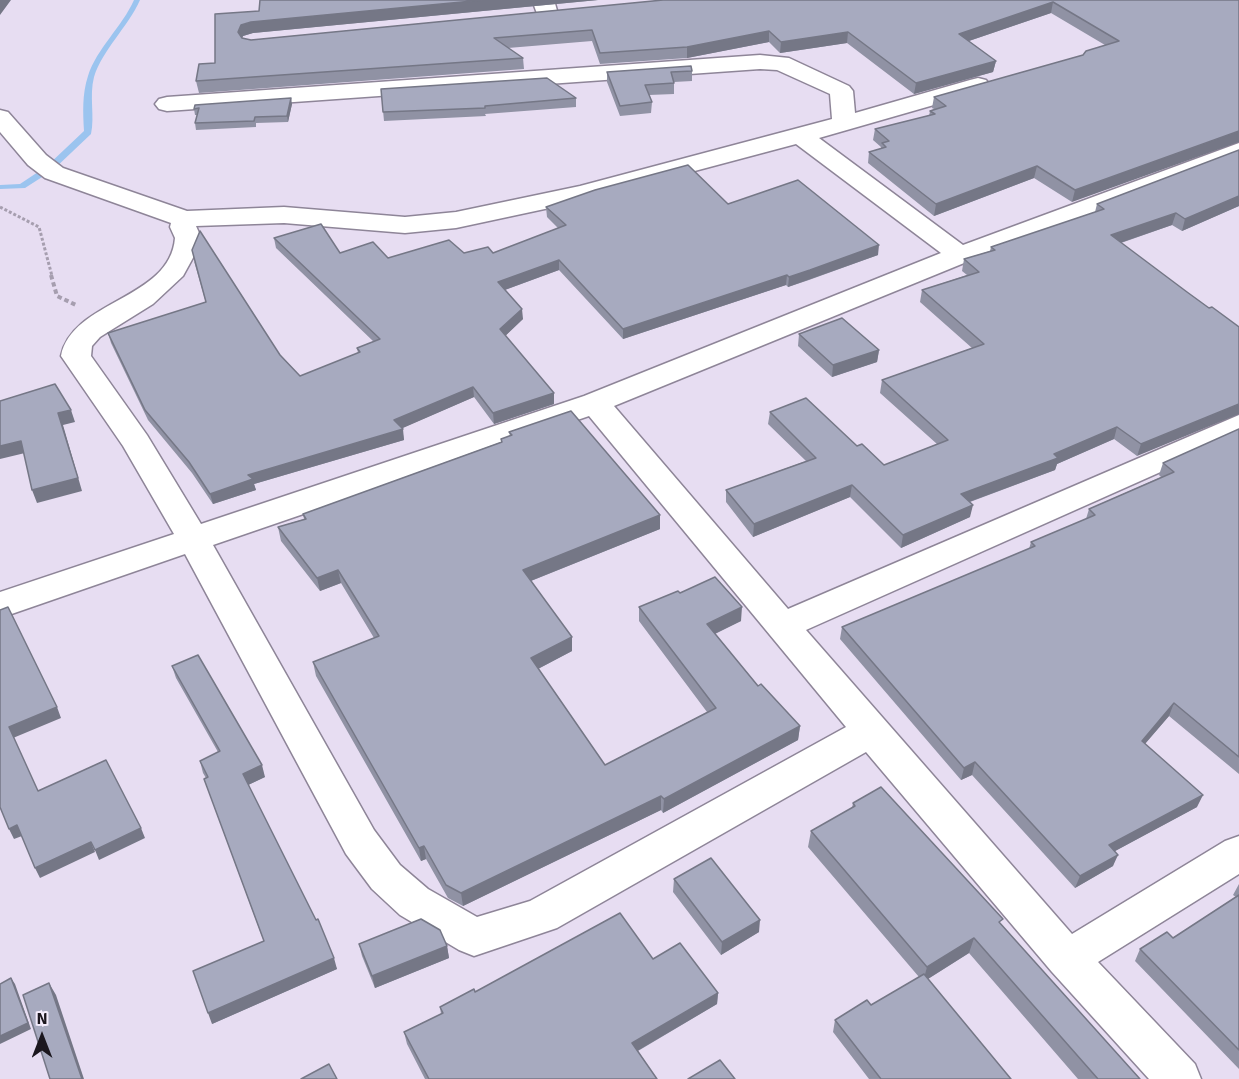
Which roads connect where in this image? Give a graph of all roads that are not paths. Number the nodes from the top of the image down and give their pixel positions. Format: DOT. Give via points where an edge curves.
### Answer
graph roads {
  1 [pos="545,7"];
  2 [pos="570,11"];
  3 [pos="523,16"];
  4 [pos="1003,78"];
  5 [pos="167,104"];
  6 [pos="0,117"];
  7 [pos="844,123"];
  8 [pos="800,136"];
  9 [pos="1239,150"];
  10 [pos="185,219"];
  11 [pos="960,255"];
  12 [pos="596,403"];
  13 [pos="1239,425"];
  14 [pos="193,538"];
  15 [pos="0,604"];
  16 [pos="784,625"];
  17 [pos="871,731"];
  18 [pos="1239,854"];
  19 [pos="1067,959"];
  20 [pos="1179,1079"];
  1 -- 2 [label="street"];
  1 -- 3 [label="street"];
  4 -- 7 [label="street"];
  5 -- 7 [label="street" via="760,62 781,63 841,91"];
  6 -- 10 [label="street" via="37,160 54,173"];
  7 -- 8 [label="street"];
  8 -- 10 [label="street" via="582,193 456,220 405,225 284,215"];
  8 -- 11 [label="street"];
  9 -- 11 [label="street"];
  10 -- 14 [label="street" via="183,228 189,243 176,268 135,304 81,340 76,356 136,442"];
  11 -- 12 [label="street"];
  12 -- 14 [label="street"];
  12 -- 16 [label="street"];
  13 -- 16 [label="street"];
  14 -- 15 [label="street"];
  14 -- 17 [label="street" via="360,842 386,877 414,902 474,937 542,915"];
  16 -- 17 [label="street"];
  17 -- 19 [label="street"];
  18 -- 19 [label="street"];
  19 -- 20 [label="street"];
}
